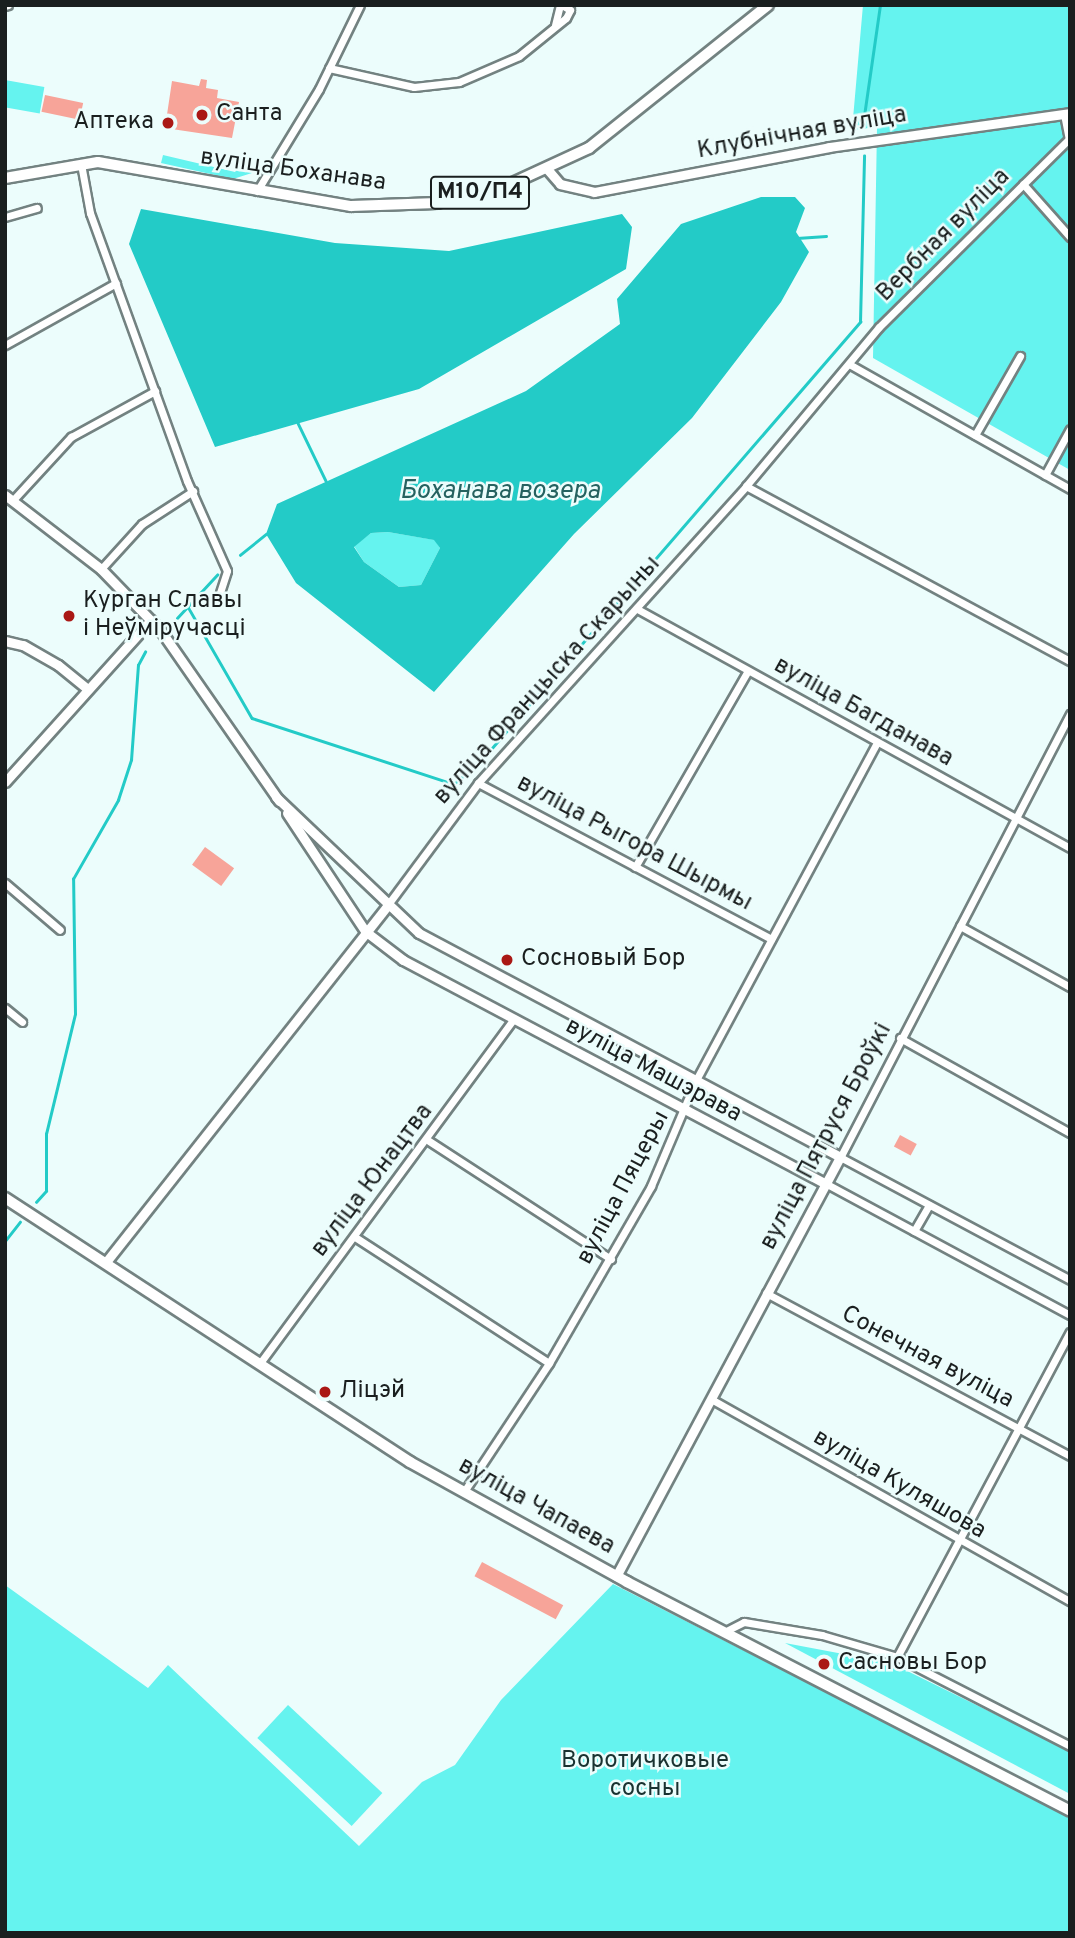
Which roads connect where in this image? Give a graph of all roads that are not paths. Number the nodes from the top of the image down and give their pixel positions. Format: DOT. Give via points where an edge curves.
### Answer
graph roads {
  1 [pos="360,5"];
  2 [pos="561,5"];
  3 [pos="768,5"];
  4 [pos="555,25"];
  5 [pos="329,68"];
  6 [pos="1067,113"];
  7 [pos="1069,138"];
  8 [pos="81,162"];
  9 [pos="548,170"];
  10 [pos="5,178"];
  11 [pos="1023,184"];
  12 [pos="257,191"];
  13 [pos="37,208"];
  14 [pos="5,217"];
  15 [pos="1070,237"];
  16 [pos="116,284"];
  17 [pos="6,342"];
  18 [pos="1020,356"];
  19 [pos="849,364"];
  20 [pos="155,391"];
  21 [pos="1070,429"];
  22 [pos="975,435"];
  23 [pos="1045,475"];
  24 [pos="746,486"];
  25 [pos="1070,489"];
  26 [pos="193,491"];
  27 [pos="9,497"];
  28 [pos="101,569"];
  29 [pos="220,593"];
  30 [pos="639,610"];
  31 [pos="151,620"];
  32 [pos="5,641"];
  33 [pos="1070,661"];
  34 [pos="747,672"];
  35 [pos="88,689"];
  36 [pos="1070,714"];
  37 [pos="876,744"];
  38 [pos="5,782"];
  39 [pos="478,783"];
  40 [pos="276,797"];
  41 [pos="1014,816"];
  42 [pos="1070,848"];
  43 [pos="635,867"];
  44 [pos="5,883"];
  45 [pos="386,906"];
  46 [pos="960,926"];
  47 [pos="60,930"];
  48 [pos="365,931"];
  49 [pos="771,939"];
  50 [pos="1070,987"];
  51 [pos="5,1008"];
  52 [pos="513,1019"];
  53 [pos="22,1022"];
  54 [pos="900,1038"];
  55 [pos="696,1080"];
  56 [pos="687,1111"];
  57 [pos="1070,1133"];
  58 [pos="429,1141"];
  59 [pos="840,1157"];
  60 [pos="825,1183"];
  61 [pos="6,1201"];
  62 [pos="929,1205"];
  63 [pos="914,1231"];
  64 [pos="355,1237"];
  65 [pos="611,1259"];
  66 [pos="106,1262"];
  67 [pos="1070,1280"];
  68 [pos="766,1293"];
  69 [pos="1070,1315"];
  70 [pos="1070,1332"];
  71 [pos="260,1363"];
  72 [pos="549,1363"];
  73 [pos="711,1399"];
  74 [pos="1018,1429"];
  75 [pos="1070,1456"];
  76 [pos="465,1490"];
  77 [pos="958,1541"];
  78 [pos="616,1576"];
  79 [pos="1070,1601"];
  80 [pos="728,1630"];
  81 [pos="897,1657"];
  82 [pos="1070,1746"];
  83 [pos="1070,1811"];
  1 -- 5 [label="street"];
  2 -- 4 [label="street"];
  2 -- 4 [label="street" via="569,15"];
  3 -- 9 [label="main road, вуліца Боханава / М10/П4" via="644,109"];
  4 -- 5 [label="street" via="500,67 450,84 414,87"];
  5 -- 12 [label="street"];
  6 -- 7 [label="street, Вербная вуліца"];
  6 -- 9 [label="street, Клубнічная вуліца" via="829,147 594,192 568,187"];
  7 -- 11 [label="street, Вербная вуліца"];
  8 -- 10 [label="main road, вуліца Боханава / М10/П4"];
  8 -- 12 [label="main road, вуліца Боханава / М10/П4" via="138,167"];
  8 -- 16 [label="street" via="90,213"];
  9 -- 12 [label="main road, вуліца Боханава / М10/П4" via="502,188 413,207 351,206"];
  11 -- 15 [label="street"];
  11 -- 19 [label="street, Вербная вуліца" via="879,327"];
  13 -- 14 [label="street"];
  16 -- 17 [label="street"];
  16 -- 20 [label="street"];
  18 -- 22 [label="street"];
  19 -- 22 [label="street"];
  19 -- 24 [label="street" via="803,411"];
  20 -- 26 [label="street"];
  20 -- 27 [label="street" via="71,437"];
  21 -- 23 [label="street"];
  22 -- 23 [label="street"];
  23 -- 25 [label="street"];
  24 -- 30 [label="street, вуліца Францыска Скарыны"];
  24 -- 33 [label="street"];
  26 -- 28 [label="street" via="142,524"];
  26 -- 29 [label="street" via="227,571"];
  27 -- 28 [label="street, вуліца Машэрава"];
  28 -- 31 [label="street, вуліца Машэрава"];
  30 -- 34 [label="street, вуліца Багданава"];
  30 -- 39 [label="street, вуліца Францыска Скарыны"];
  31 -- 35 [label="street"];
  31 -- 40 [label="street, вуліца Машэрава"];
  32 -- 35 [label="street" via="46,658"];
  34 -- 37 [label="street, вуліца Багданава"];
  34 -- 43 [label="street"];
  35 -- 38 [label="street"];
  36 -- 41 [label="street, вуліца Пятруся Броўкі"];
  37 -- 41 [label="street, вуліца Багданава"];
  37 -- 49 [label="street, вуліца Пяцеры"];
  39 -- 43 [label="street, вуліца Рыгора Шырмы"];
  39 -- 45 [label="street, вуліца Францыска Скарыны"];
  40 -- 45 [label="street, вуліца Машэрава"];
  40 -- 48 [label="street, вуліца Машэрава"];
  41 -- 42 [label="street, вуліца Багданава"];
  41 -- 46 [label="street, вуліца Пятруся Броўкі"];
  43 -- 49 [label="street, вуліца Рыгора Шырмы"];
  44 -- 47 [label="street"];
  45 -- 48 [label="street, вуліца Францыска Скарыны"];
  45 -- 55 [label="street, вуліца Машэрава" via="419,933"];
  46 -- 50 [label="street"];
  46 -- 54 [label="street, вуліца Пятруся Броўкі"];
  48 -- 52 [label="street, вуліца Машэрава" via="403,960"];
  48 -- 66 [label="street, вуліца Францыска Скарыны"];
  49 -- 55 [label="street, вуліца Пяцеры"];
  51 -- 53 [label="street"];
  52 -- 56 [label="street, вуліца Машэрава"];
  52 -- 58 [label="street, вуліца Юнацтва"];
  54 -- 57 [label="street"];
  54 -- 59 [label="street, вуліца Пятруся Броўкі"];
  55 -- 56 [label="street, вуліца Пяцеры"];
  55 -- 59 [label="street, вуліца Машэрава"];
  56 -- 60 [label="street, вуліца Машэрава"];
  56 -- 65 [label="street, вуліца Пяцеры"];
  58 -- 64 [label="street, вуліца Юнацтва"];
  58 -- 65 [label="street"];
  59 -- 60 [label="street, вуліца Пятруся Броўкі"];
  59 -- 62 [label="street, вуліца Машэрава"];
  60 -- 63 [label="street, вуліца Машэрава"];
  60 -- 68 [label="street, вуліца Пятруся Броўкі"];
  61 -- 66 [label="main road, вуліца Чапаева"];
  62 -- 63 [label="street"];
  62 -- 67 [label="street, вуліца Машэрава"];
  63 -- 69 [label="street, вуліца Машэрава"];
  64 -- 71 [label="street, вуліца Юнацтва"];
  64 -- 72 [label="street"];
  65 -- 72 [label="street, вуліца Пяцеры"];
  66 -- 71 [label="main road, вуліца Чапаева"];
  68 -- 73 [label="street, вуліца Пятруся Броўкі"];
  68 -- 74 [label="street, Сонечная вуліца"];
  70 -- 74 [label="street"];
  71 -- 76 [label="main road, вуліца Чапаева" via="344,1422"];
  72 -- 76 [label="street, вуліца Пяцеры"];
  73 -- 77 [label="street, вуліца Куляшова"];
  73 -- 78 [label="street, вуліца Пятруся Броўкі"];
  74 -- 75 [label="street, Сонечная вуліца"];
  74 -- 77 [label="street"];
  76 -- 78 [label="main road, вуліца Чапаева"];
  77 -- 79 [label="street, вуліца Куляшова"];
  77 -- 81 [label="street"];
  78 -- 80 [label="main road, вуліца Чапаева"];
  80 -- 81 [label="street" via="744,1622"];
  80 -- 83 [label="main road, вуліца Чапаева"];
  81 -- 82 [label="street"];
}
